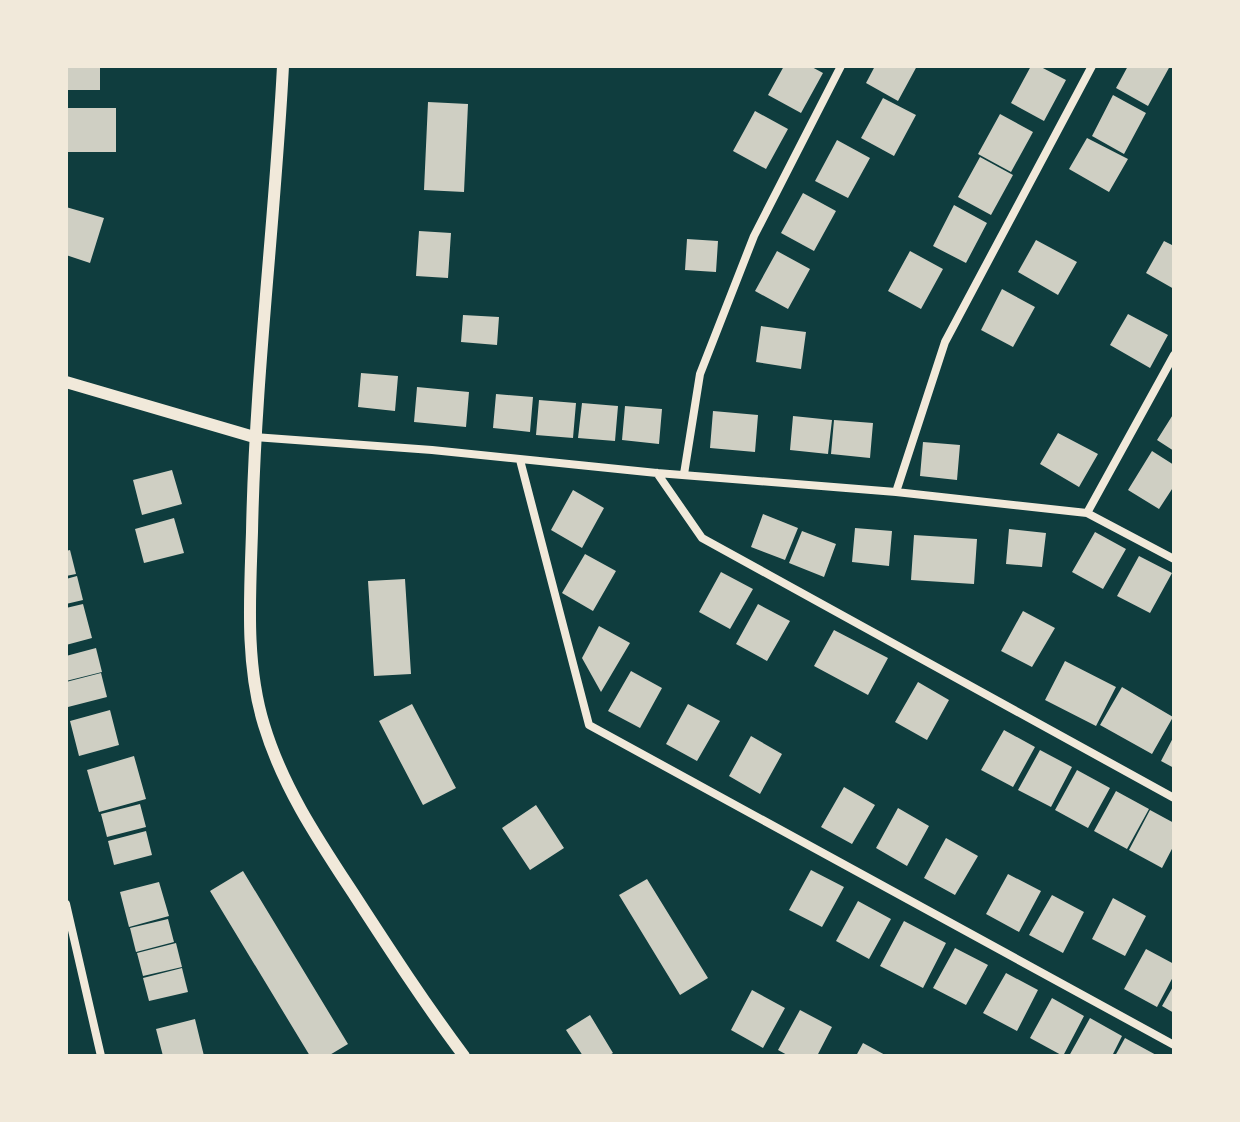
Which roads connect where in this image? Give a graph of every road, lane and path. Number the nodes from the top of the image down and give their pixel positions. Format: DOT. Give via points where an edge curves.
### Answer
graph roads {
  1 [pos="283,66"];
  2 [pos="841,66"];
  3 [pos="1092,66"];
  4 [pos="1174,355"];
  5 [pos="66,382"];
  6 [pos="254,437"];
  7 [pos="520,460"];
  8 [pos="657,473"];
  9 [pos="684,474"];
  10 [pos="896,492"];
  11 [pos="1087,513"];
  12 [pos="1174,559"];
  13 [pos="1174,798"];
  14 [pos="66,904"];
  15 [pos="1174,1045"];
  16 [pos="101,1056"];
  17 [pos="464,1056"];
  1 -- 6 [label="street"];
  2 -- 9 [label="street" via="754,236 700,374"];
  3 -- 10 [label="street" via="945,342"];
  4 -- 11 [label="street"];
  5 -- 6 [label="street"];
  6 -- 7 [label="street"];
  6 -- 17 [label="street" via="250,598 255,684 267,736 306,819"];
  7 -- 8 [label="street"];
  7 -- 15 [label="street" via="589,725"];
  8 -- 9 [label="street"];
  8 -- 13 [label="street" via="702,538"];
  9 -- 10 [label="street"];
  10 -- 11 [label="street"];
  11 -- 12 [label="street"];
  14 -- 16 [label="street"];
}
